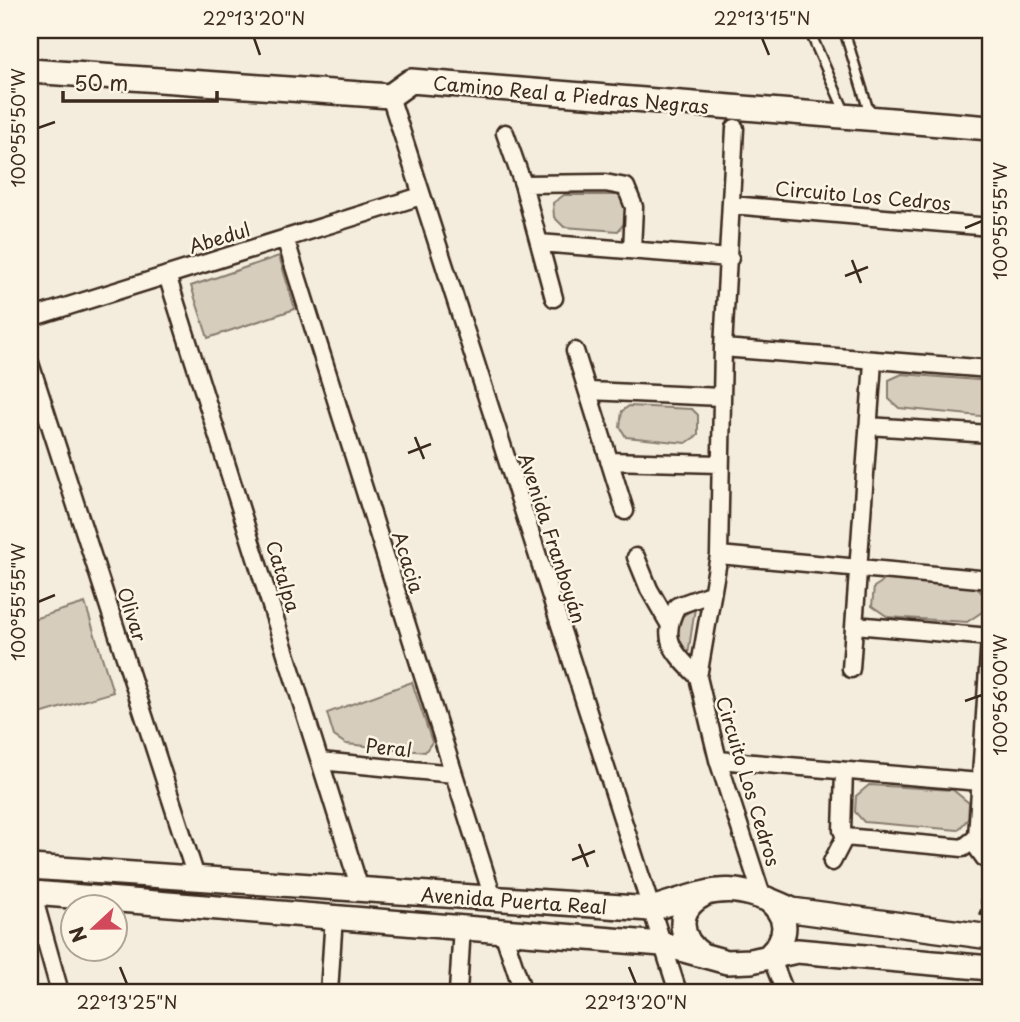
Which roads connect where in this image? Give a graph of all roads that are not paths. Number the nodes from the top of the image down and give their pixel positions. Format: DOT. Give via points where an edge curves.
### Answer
graph roads {
  1 [pos="809,30"];
  2 [pos="844,30"];
  3 [pos="30,71"];
  4 [pos="390,96"];
  5 [pos="847,116"];
  6 [pos="871,118"];
  7 [pos="735,128"];
  8 [pos="990,128"];
  9 [pos="505,132"];
  10 [pos="523,184"];
  11 [pos="421,195"];
  12 [pos="732,205"];
  13 [pos="990,227"];
  14 [pos="285,238"];
  15 [pos="539,243"];
  16 [pos="632,250"];
  17 [pos="730,258"];
  18 [pos="167,275"];
  19 [pos="554,298"];
  20 [pos="30,318"];
  21 [pos="723,348"];
  22 [pos="575,351"];
  23 [pos="873,362"];
  24 [pos="30,363"];
  25 [pos="990,369"];
  26 [pos="589,391"];
  27 [pos="721,397"];
  28 [pos="868,426"];
  29 [pos="990,434"];
  30 [pos="609,461"];
  31 [pos="719,464"];
  32 [pos="625,511"];
  33 [pos="719,555"];
  34 [pos="636,557"];
  35 [pos="858,566"];
  36 [pos="990,580"];
  37 [pos="710,594"];
  38 [pos="668,622"];
  39 [pos="855,625"];
  40 [pos="990,638"];
  41 [pos="851,669"];
  42 [pos="698,677"];
  43 [pos="718,760"];
  44 [pos="320,761"];
  45 [pos="844,772"];
  46 [pos="454,774"];
  47 [pos="980,782"];
  48 [pos="845,837"];
  49 [pos="973,842"];
  50 [pos="985,859"];
  51 [pos="832,862"];
  52 [pos="30,867"];
  53 [pos="196,877"];
  54 [pos="31,888"];
  55 [pos="360,889"];
  56 [pos="716,890"];
  57 [pos="762,896"];
  58 [pos="493,898"];
  59 [pos="204,906"];
  60 [pos="650,909"];
  61 [pos="334,916"];
  62 [pos="462,926"];
  63 [pos="502,929"];
  64 [pos="985,937"];
  65 [pos="662,944"];
  66 [pos="770,955"];
  67 [pos="703,956"];
  68 [pos="990,968"];
  69 [pos="60,992"];
  70 [pos="329,992"];
  71 [pos="458,992"];
  72 [pos="523,992"];
  73 [pos="678,992"];
  74 [pos="785,992"];
  1 -- 5 [label="lane"];
  2 -- 6 [label="lane"];
  3 -- 4 [label="street, Camino Real a Piedras Negras"];
  4 -- 5 [label="street, Camino Real a Piedras Negras" via="411,82"];
  4 -- 11 [label="street, Avenida Franboyán"];
  5 -- 6 [label="street, Camino Real a Piedras Negras"];
  6 -- 8 [label="street, Camino Real a Piedras Negras"];
  7 -- 12 [label="street, Circuito Los Cedros"];
  9 -- 10 [label="street"];
  10 -- 15 [label="street"];
  10 -- 16 [label="street" via="626,187 634,207"];
  11 -- 14 [label="street, Abedul"];
  11 -- 60 [label="street, Avenida Franboyán"];
  12 -- 13 [label="street, Circuito Los Cedros"];
  12 -- 17 [label="street, Circuito Los Cedros"];
  14 -- 18 [label="street, Abedul"];
  14 -- 46 [label="street, Acacia"];
  15 -- 16 [label="street"];
  15 -- 19 [label="street"];
  16 -- 17 [label="street"];
  17 -- 21 [label="street, Circuito Los Cedros"];
  18 -- 20 [label="street, Abedul"];
  18 -- 44 [label="street, Catalpa"];
  21 -- 23 [label="street"];
  21 -- 27 [label="street, Circuito Los Cedros"];
  22 -- 26 [label="street"];
  23 -- 25 [label="street"];
  23 -- 28 [label="street"];
  24 -- 53 [label="street, Olivar"];
  26 -- 27 [label="street"];
  26 -- 30 [label="street"];
  27 -- 31 [label="street, Circuito Los Cedros"];
  28 -- 29 [label="street"];
  28 -- 35 [label="street"];
  30 -- 31 [label="street"];
  30 -- 32 [label="street"];
  31 -- 33 [label="street, Circuito Los Cedros"];
  33 -- 35 [label="street"];
  33 -- 37 [label="street, Circuito Los Cedros"];
  34 -- 38 [label="street, Circuito Los Cedros"];
  35 -- 36 [label="street"];
  35 -- 39 [label="street"];
  37 -- 38 [label="street" via="677,606"];
  37 -- 42 [label="street, Circuito Los Cedros"];
  38 -- 42 [label="street, Circuito Los Cedros" via="668,638"];
  39 -- 40 [label="street"];
  39 -- 41 [label="street"];
  40 -- 47 [label="street"];
  42 -- 43 [label="street, Circuito Los Cedros"];
  43 -- 45 [label="street"];
  43 -- 57 [label="street, Circuito Los Cedros"];
  44 -- 46 [label="street, Peral"];
  44 -- 55 [label="street, Catalpa"];
  45 -- 47 [label="street"];
  45 -- 48 [label="street"];
  46 -- 58 [label="street, Acacia"];
  47 -- 49 [label="street"];
  48 -- 49 [label="street" via="963,848"];
  48 -- 51 [label="street"];
  49 -- 50 [label="street"];
  52 -- 53 [label="street, Avenida Puerta Real"];
  53 -- 55 [label="street, Avenida Puerta Real"];
  53 -- 59 [label="street"];
  54 -- 59 [label="street, Avenida Puerta Real"];
  54 -- 69 [label="street"];
  55 -- 58 [label="street, Avenida Puerta Real"];
  55 -- 61 [label="street"];
  56 -- 57 [label="street, Avenida Puerta Real"];
  56 -- 60 [label="street, Avenida Puerta Real"];
  56 -- 67 [label="street" via="688,905 682,918 686,940"];
  57 -- 64 [label="street, Avenida Puerta Real" via="792,910"];
  57 -- 66 [label="street" via="780,912 785,926"];
  58 -- 60 [label="street, Avenida Puerta Real"];
  59 -- 61 [label="street, Avenida Puerta Real"];
  60 -- 65 [label="street, Avenida Franboyán"];
  61 -- 62 [label="street, Avenida Puerta Real"];
  61 -- 70 [label="street"];
  62 -- 63 [label="street, Avenida Puerta Real"];
  62 -- 71 [label="street"];
  63 -- 65 [label="street, Avenida Puerta Real"];
  63 -- 72 [label="street"];
  65 -- 67 [label="street, Avenida Puerta Real"];
  65 -- 73 [label="street, Avenida Franboyán"];
  66 -- 67 [label="street, Avenida Puerta Real" via="735,962"];
  66 -- 68 [label="street, Avenida Puerta Real" via="797,951"];
  66 -- 74 [label="street"];
}
